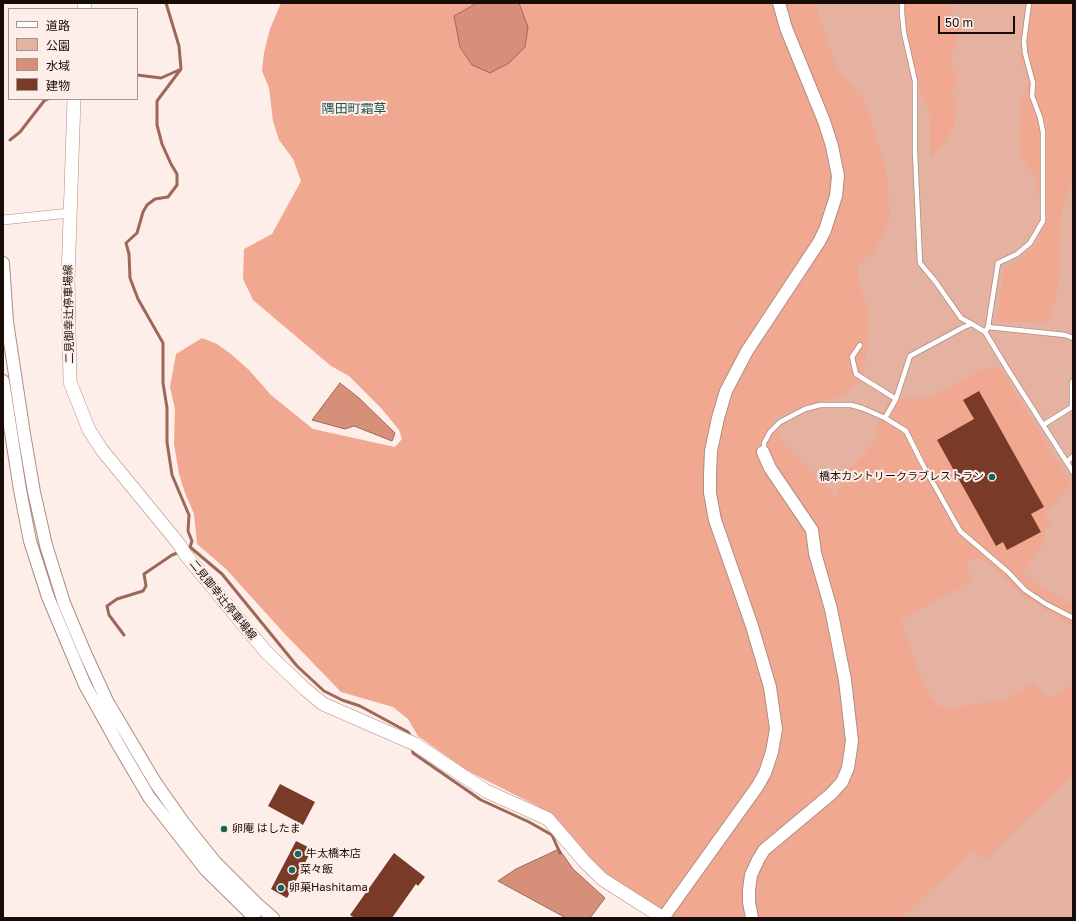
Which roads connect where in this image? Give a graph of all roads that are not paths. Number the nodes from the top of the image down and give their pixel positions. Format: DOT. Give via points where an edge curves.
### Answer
graph roads {
  1 [pos="779,3"];
  2 [pos="902,3"];
  3 [pos="1029,3"];
  4 [pos="74,100"];
  5 [pos="70,213"];
  6 [pos="3,220"];
  7 [pos="3,263"];
  8 [pos="5,323"];
  9 [pos="972,324"];
  10 [pos="988,327"];
  11 [pos="985,332"];
  12 [pos="1073,338"];
  13 [pos="860,345"];
  14 [pos="3,381"];
  15 [pos="1073,381"];
  16 [pos="896,399"];
  17 [pos="1073,407"];
  18 [pos="885,418"];
  19 [pos="1043,425"];
  20 [pos="763,452"];
  21 [pos="1073,456"];
  22 [pos="1067,462"];
  23 [pos="1073,472"];
  24 [pos="1073,618"];
  25 [pos="255,918"];
  26 [pos="273,918"];
  27 [pos="663,918"];
  28 [pos="752,918"];
  1 -- 27 [label="street" via="786,28 828,134 838,176 836,196 822,236 747,351 726,391 711,451 710,475 715,520 770,687 776,729 772,752 757,787"];
  2 -- 9 [label="lane" via="904,33 915,81 920,263 961,318"];
  3 -- 10 [label="lane" via="1024,41 1034,84 1032,96 1043,132 1043,221 1030,243 1017,254 998,264"];
  4 -- 5 [label="main road, 二見御幸辻停車場線"];
  5 -- 6 [label="street"];
  5 -- 27 [label="main road, 二見御幸辻停車場線" via="70,382 89,430 102,450 266,652 323,704 415,744 486,791 548,819 602,879"];
  7 -- 8 [label="street"];
  8 -- 26 [label="street" via="34,492 46,545 64,603 84,654 107,701 154,782 215,862"];
  9 -- 11 [label="lane"];
  9 -- 16 [label="lane" via="910,356"];
  10 -- 11 [label="lane"];
  10 -- 12 [label="lane"];
  11 -- 19 [label="lane"];
  13 -- 16 [label="lane" via="852,358 856,374"];
  14 -- 25 [label="street" via="30,541 48,597 85,685 149,797 206,870"];
  15 -- 17 [label="lane"];
  16 -- 18 [label="lane"];
  17 -- 19 [label="lane"];
  18 -- 20 [label="lane" via="851,404 820,405 805,409 780,422 770,432 764,443"];
  18 -- 24 [label="lane" via="906,431 960,531 1025,590"];
  19 -- 22 [label="lane"];
  20 -- 28 [label="street" via="770,468 812,530 815,553 831,609 845,680 852,741 848,768 842,782 764,850 758,860 751,875 749,890"];
  21 -- 22 [label="lane"];
  22 -- 23 [label="lane"];
}
